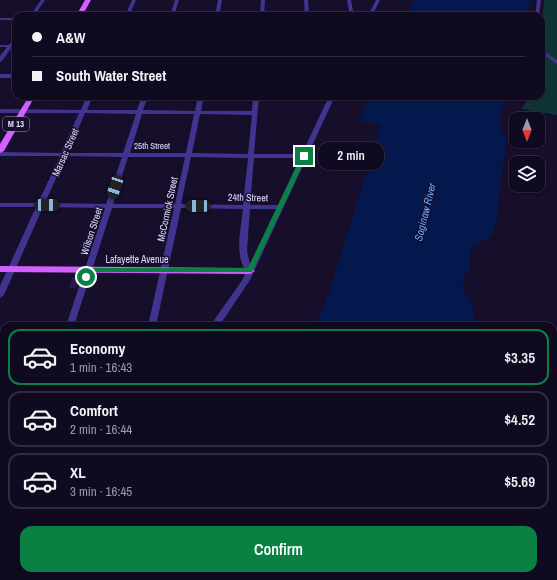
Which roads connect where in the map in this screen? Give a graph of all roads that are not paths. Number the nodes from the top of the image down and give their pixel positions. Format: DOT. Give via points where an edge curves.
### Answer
graph roads {
  1 [pos="43,0"];
  2 [pos="88,0"];
  3 [pos="134,0"];
  4 [pos="177,0"];
  5 [pos="220,0"];
  6 [pos="263,0"];
  7 [pos="306,0"];
  8 [pos="349,0"];
  9 [pos="378,0"];
  10 [pos="539,0"];
  11 [pos="35,12"];
  12 [pos="81,12"];
  13 [pos="128,12"];
  14 [pos="173,12"];
  15 [pos="218,12"];
  16 [pos="262,12"];
  17 [pos="307,12"];
  18 [pos="351,12"];
  19 [pos="372,12"];
  20 [pos="537,12"];
  21 [pos="0,19"];
  22 [pos="12,19"];
  23 [pos="12,43"];
  24 [pos="0,46"];
  25 [pos="10,46"];
  26 [pos="545,54"];
  27 [pos="0,60"];
  28 [pos="557,62"];
  29 [pos="0,76"];
  30 [pos="12,76"];
  31 [pos="30,100"];
  32 [pos="88,100"];
  33 [pos="144,100"];
  34 [pos="200,100"];
  35 [pos="256,100"];
  36 [pos="330,100"];
  37 [pos="0,112"];
  38 [pos="23,112"];
  39 [pos="83,112"];
  40 [pos="140,112"];
  41 [pos="197,113"];
  42 [pos="255,113"];
  43 [pos="0,153"];
  44 [pos="64,154"];
  45 [pos="126,155"];
  46 [pos="188,156"];
  47 [pos="251,156"];
  48 [pos="304,156"];
  49 [pos="0,205"];
  50 [pos="41,205"];
  51 [pos="109,206"];
  52 [pos="178,206"];
  53 [pos="246,207"];
  54 [pos="280,207"];
  55 [pos="0,269"];
  56 [pos="12,269"];
  57 [pos="88,270"];
  58 [pos="164,270"];
  59 [pos="250,271"];
  60 [pos="0,295"];
  61 [pos="71,322"];
  62 [pos="153,322"];
  63 [pos="217,322"];
  1 -- 11 [label="street"];
  2 -- 12 [label="main road"];
  3 -- 13 [label="street"];
  4 -- 14 [label="street"];
  5 -- 15 [label="street"];
  6 -- 16 [label="street"];
  7 -- 17 [label="street"];
  8 -- 18 [label="street"];
  9 -- 19 [label="street"];
  10 -- 20 [label="street"];
  21 -- 22 [label="street"];
  23 -- 25 [label="street"];
  24 -- 25 [label="street"];
  25 -- 27 [label="street"];
  26 -- 28 [label="street"];
  29 -- 30 [label="street"];
  31 -- 38 [label="main road, M 13"];
  32 -- 39 [label="street, Marsac Street"];
  33 -- 40 [label="street, Wilson Street"];
  34 -- 41 [label="street, McCormick Street"];
  35 -- 42 [label="street"];
  36 -- 48 [label="street"];
  37 -- 38 [label="street"];
  38 -- 39 [label="street"];
  38 -- 43 [label="main road, M 13"];
  39 -- 40 [label="street"];
  39 -- 44 [label="street, Marsac Street"];
  40 -- 41 [label="street"];
  40 -- 45 [label="street, Wilson Street"];
  41 -- 42 [label="street"];
  41 -- 46 [label="street, McCormick Street"];
  42 -- 47 [label="street"];
  43 -- 44 [label="street, 25th Street"];
  44 -- 45 [label="street, 25th Street"];
  44 -- 50 [label="street, Marsac Street"];
  45 -- 46 [label="street, 25th Street"];
  45 -- 51 [label="street, Wilson Street"];
  46 -- 47 [label="street, 25th Street"];
  46 -- 52 [label="street, McCormick Street"];
  47 -- 48 [label="street, 25th Street"];
  47 -- 53 [label="street"];
  48 -- 54 [label="street"];
  49 -- 50 [label="street, 24th Street"];
  50 -- 51 [label="street, 24th Street"];
  50 -- 56 [label="street, Marsac Street"];
  51 -- 52 [label="street, 24th Street"];
  51 -- 57 [label="street, Wilson Street"];
  52 -- 53 [label="street, 24th Street"];
  52 -- 58 [label="street, McCormick Street"];
  53 -- 54 [label="street, 24th Street"];
  53 -- 59 [label="street" via="243,251"];
  54 -- 59 [label="street"];
  55 -- 56 [label="main road, Lafayette Avenue"];
  56 -- 57 [label="main road, Lafayette Avenue"];
  56 -- 60 [label="street, Marsac Street"];
  57 -- 58 [label="main road, Lafayette Avenue"];
  57 -- 61 [label="street, Wilson Street"];
  58 -- 59 [label="main road, Lafayette Avenue"];
  58 -- 62 [label="street, McCormick Street"];
  59 -- 63 [label="street"];
}
